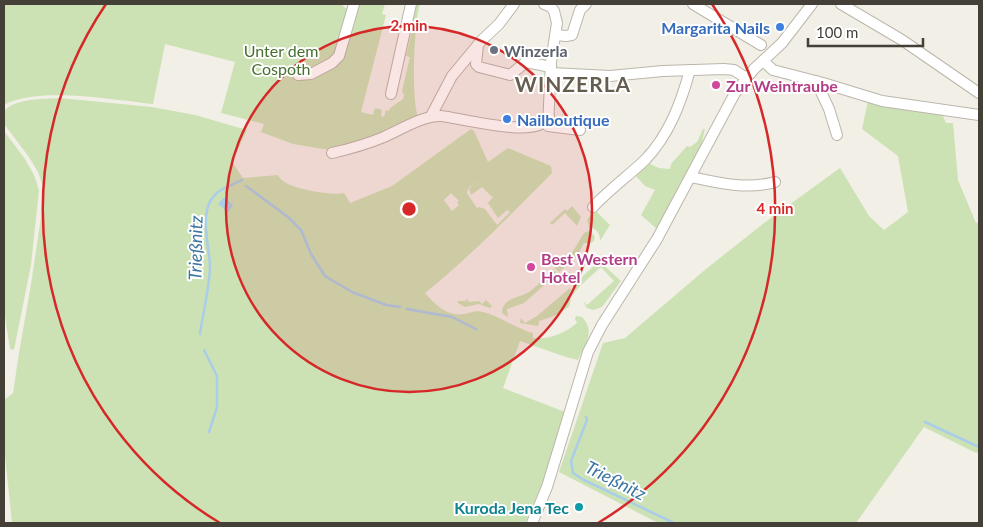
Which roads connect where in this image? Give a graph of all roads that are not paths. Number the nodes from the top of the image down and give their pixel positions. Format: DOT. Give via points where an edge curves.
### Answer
graph roads {
  1 [pos="354,4"];
  2 [pos="412,4"];
  3 [pos="514,4"];
  4 [pos="544,4"];
  5 [pos="586,4"];
  6 [pos="694,4"];
  7 [pos="812,4"];
  8 [pos="841,4"];
  9 [pos="556,35"];
  10 [pos="478,44"];
  11 [pos="760,45"];
  12 [pos="763,61"];
  13 [pos="551,70"];
  14 [pos="690,70"];
  15 [pos="298,75"];
  16 [pos="746,78"];
  17 [pos="816,81"];
  18 [pos="979,93"];
  19 [pos="391,94"];
  20 [pos="979,115"];
  21 [pos="431,116"];
  22 [pos="549,117"];
  23 [pos="580,130"];
  24 [pos="837,135"];
  25 [pos="332,153"];
  26 [pos="691,177"];
  27 [pos="775,182"];
  28 [pos="592,207"];
  29 [pos="532,523"];
  1 -- 15 [label="street" via="339,56 311,74"];
  2 -- 19 [label="street"];
  3 -- 10 [label="street"];
  4 -- 9 [label="street" via="556,13"];
  5 -- 9 [label="street" via="580,10 572,35"];
  6 -- 11 [label="street"];
  7 -- 12 [label="street" via="782,43"];
  8 -- 18 [label="street" via="902,40"];
  9 -- 13 [label="street"];
  10 -- 13 [label="street" via="476,64 479,67 508,75 526,62"];
  10 -- 21 [label="street" via="450,79"];
  12 -- 16 [label="street"];
  12 -- 17 [label="street" via="773,70"];
  13 -- 14 [label="street" via="610,76"];
  13 -- 22 [label="street"];
  14 -- 16 [label="street" via="734,70"];
  14 -- 28 [label="street" via="679,106 658,144"];
  16 -- 26 [label="street"];
  17 -- 20 [label="street" via="882,101"];
  17 -- 24 [label="street" via="830,109"];
  21 -- 22 [label="street" via="495,126 540,125"];
  21 -- 25 [label="street" via="366,144"];
  22 -- 23 [label="street" via="548,126"];
  26 -- 27 [label="street" via="747,186"];
  26 -- 29 [label="street" via="658,239 594,340 547,487"];
}
